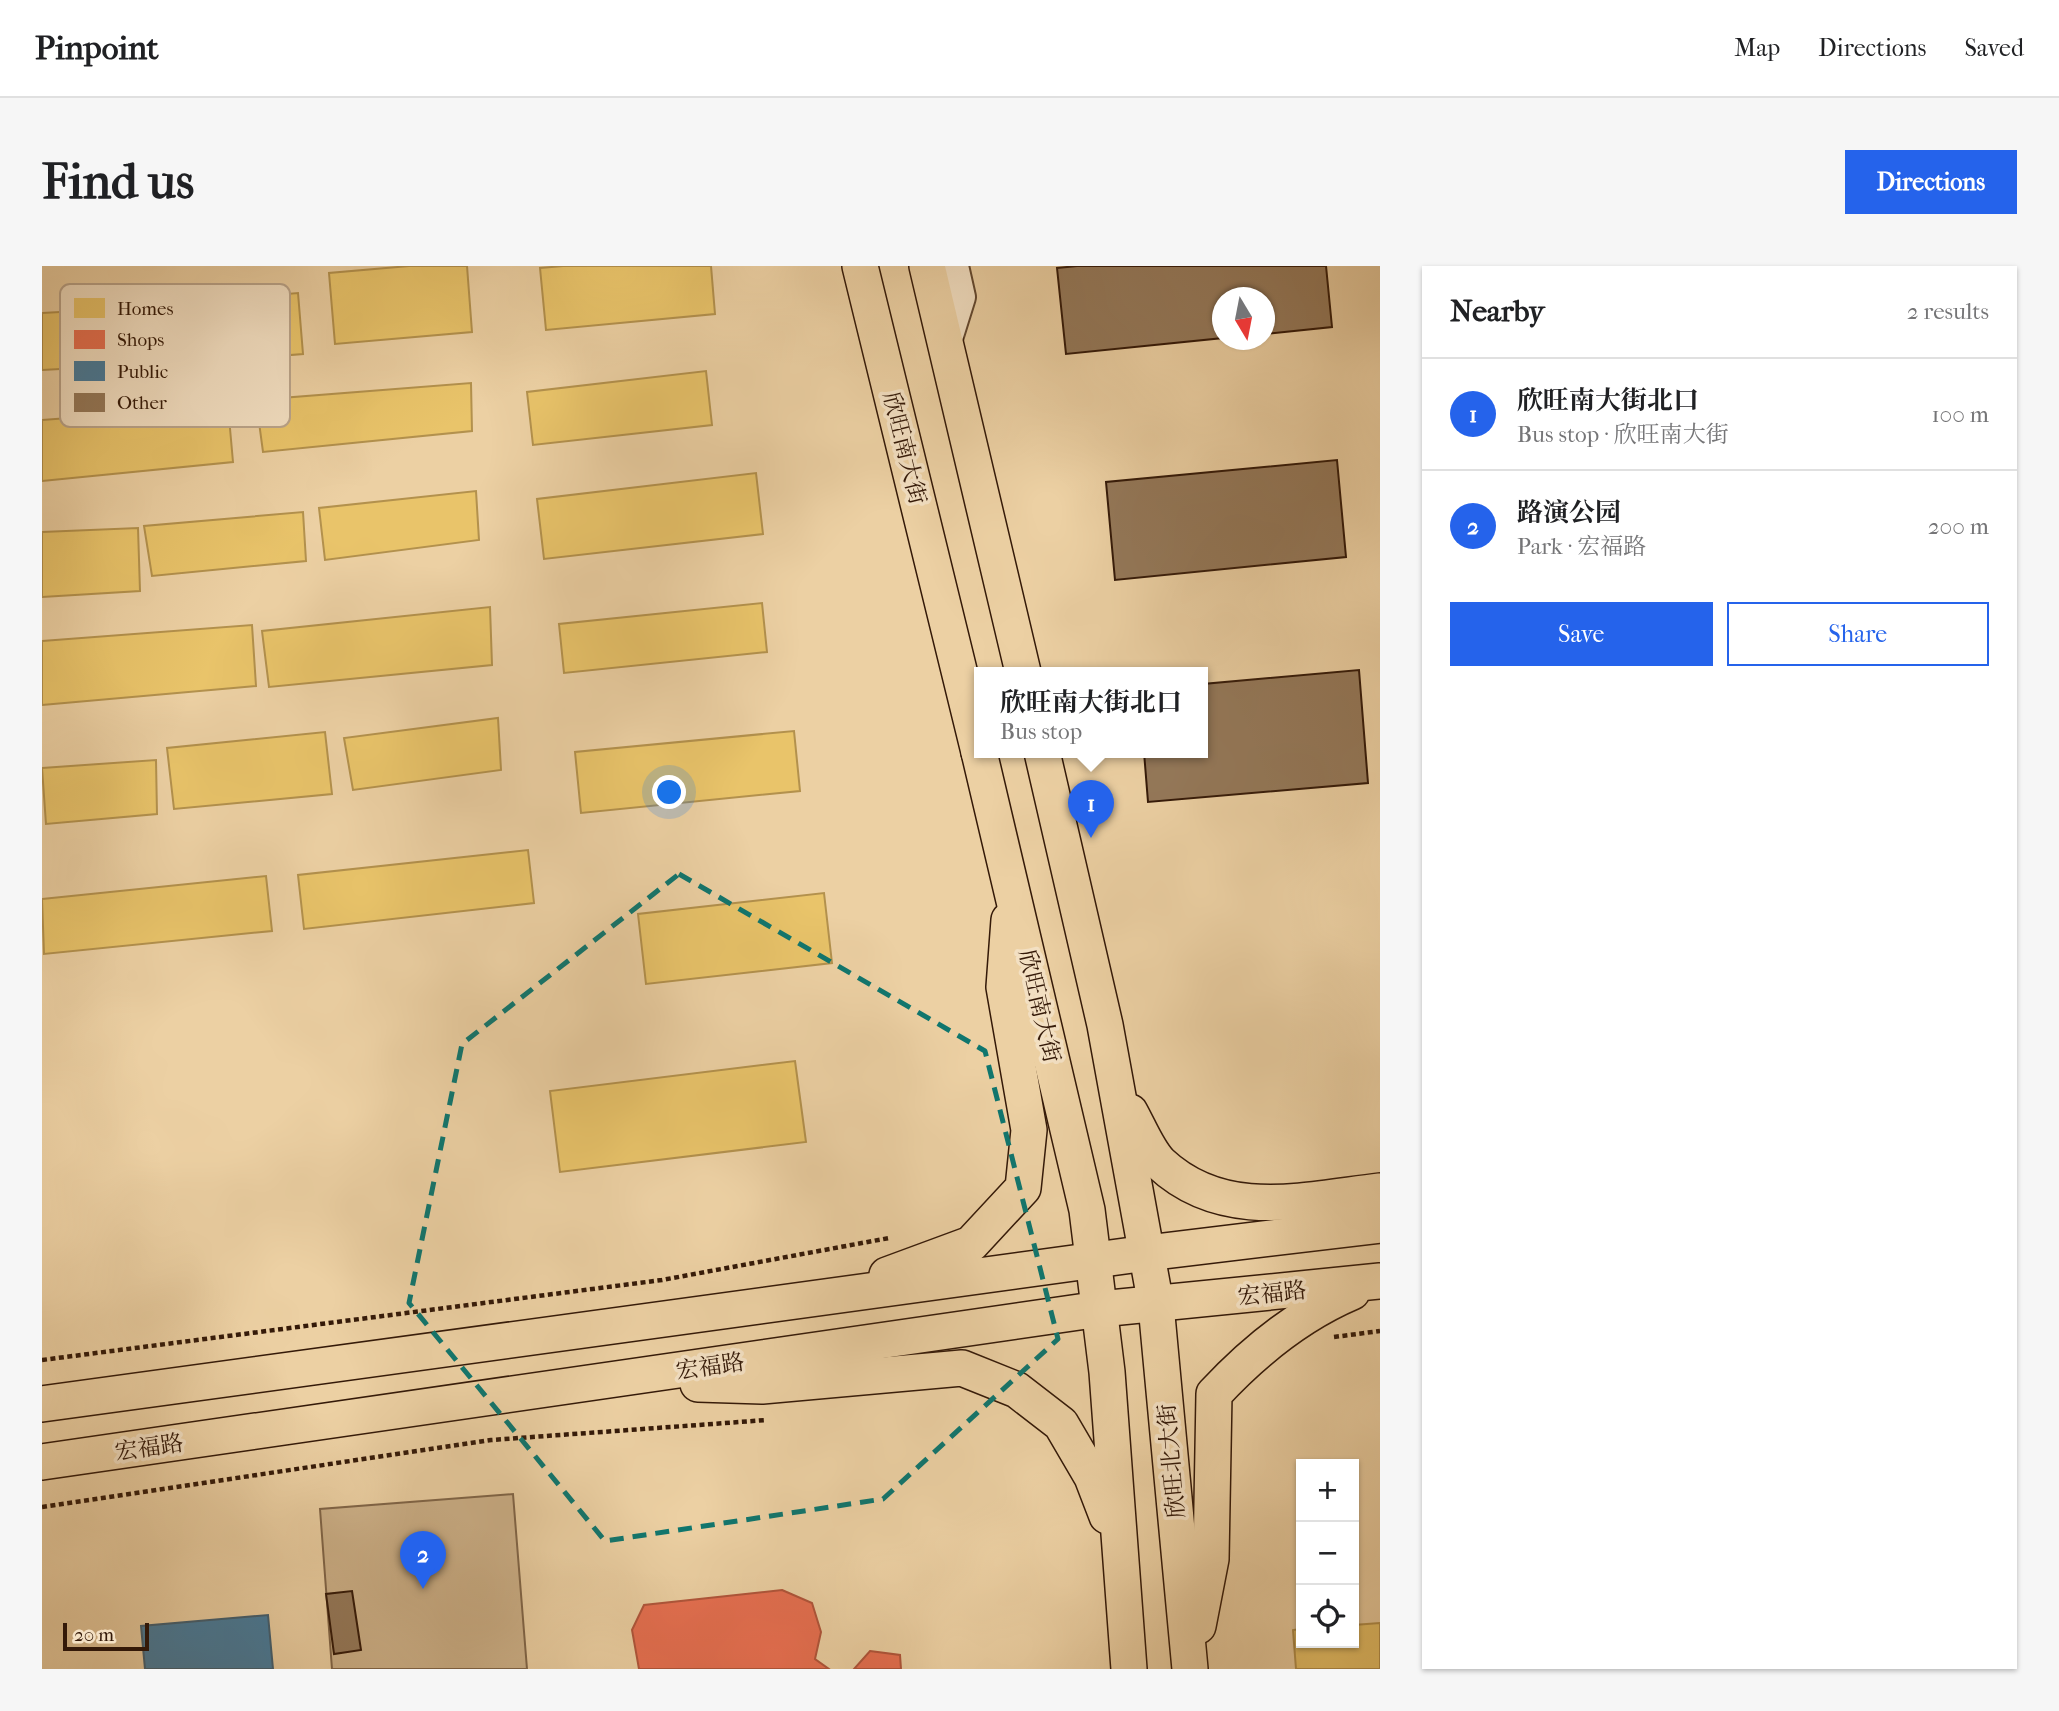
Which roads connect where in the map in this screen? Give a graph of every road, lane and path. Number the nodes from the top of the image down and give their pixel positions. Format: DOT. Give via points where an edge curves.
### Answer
graph roads {
  1 [pos="860,266"];
  2 [pos="927,266"];
  3 [pos="954,266"];
  4 [pos="946,345"];
  5 [pos="1022,667"];
  6 [pos="974,732"];
  7 [pos="980,758"];
  8 [pos="1043,758"];
  9 [pos="1011,881"];
  10 [pos="1105,1025"];
  11 [pos="1380,1191"];
  12 [pos="1380,1225"];
  13 [pos="894,1237"];
  14 [pos="1147,1254"];
  15 [pos="1094,1261"];
  16 [pos="1377,1281"];
  17 [pos="803,1301"];
  18 [pos="1156,1305"];
  19 [pos="1100,1309"];
  20 [pos="42,1360"];
  21 [pos="607,1381"];
  22 [pos="42,1404"];
  23 [pos="769,1420"];
  24 [pos="42,1462"];
  25 [pos="42,1507"];
  26 [pos="1120,1547"];
  27 [pos="1190,1666"];
  28 [pos="1129,1669"];
  1 -- 6 [label="main road, 欣旺南大街"];
  2 -- 4 [label="main road"];
  3 -- 4 [label="street" via="961,298"];
  4 -- 5 [label="main road"];
  7 -- 9 [label="main road, 欣旺南大街"];
  8 -- 10 [label="main road"];
  9 -- 15 [label="main road, 欣旺南大街" via="1087,1210"];
  9 -- 17 [label="main road" via="1004,987 1029,1130 1023,1188 971,1244"];
  10 -- 11 [label="main road" via="1130,1113 1158,1162 1185,1181 1232,1202 1268,1205"];
  10 -- 14 [label="main road"];
  12 -- 14 [label="main road"];
  13 -- 20 [label="path" via="662,1280"];
  14 -- 15 [label="main road"];
  14 -- 18 [label="main road, 欣旺北大街"];
  15 -- 17 [label="main road"];
  15 -- 19 [label="main road"];
  16 -- 18 [label="main road, 宏福路"];
  16 -- 27 [label="main road" via="1326,1303 1281,1332 1214,1394 1211,1559"];
  17 -- 22 [label="main road"];
  18 -- 19 [label="main road, 宏福路"];
  18 -- 27 [label="main road, 欣旺北大街"];
  19 -- 21 [label="main road, 宏福路"];
  19 -- 26 [label="main road"];
  21 -- 24 [label="main road, 宏福路"];
  21 -- 26 [label="main road" via="762,1387 962,1368 1017,1390 1061,1424 1092,1476"];
  23 -- 25 [label="path, 宏福路" via="491,1440"];
  26 -- 28 [label="main road"];
}
